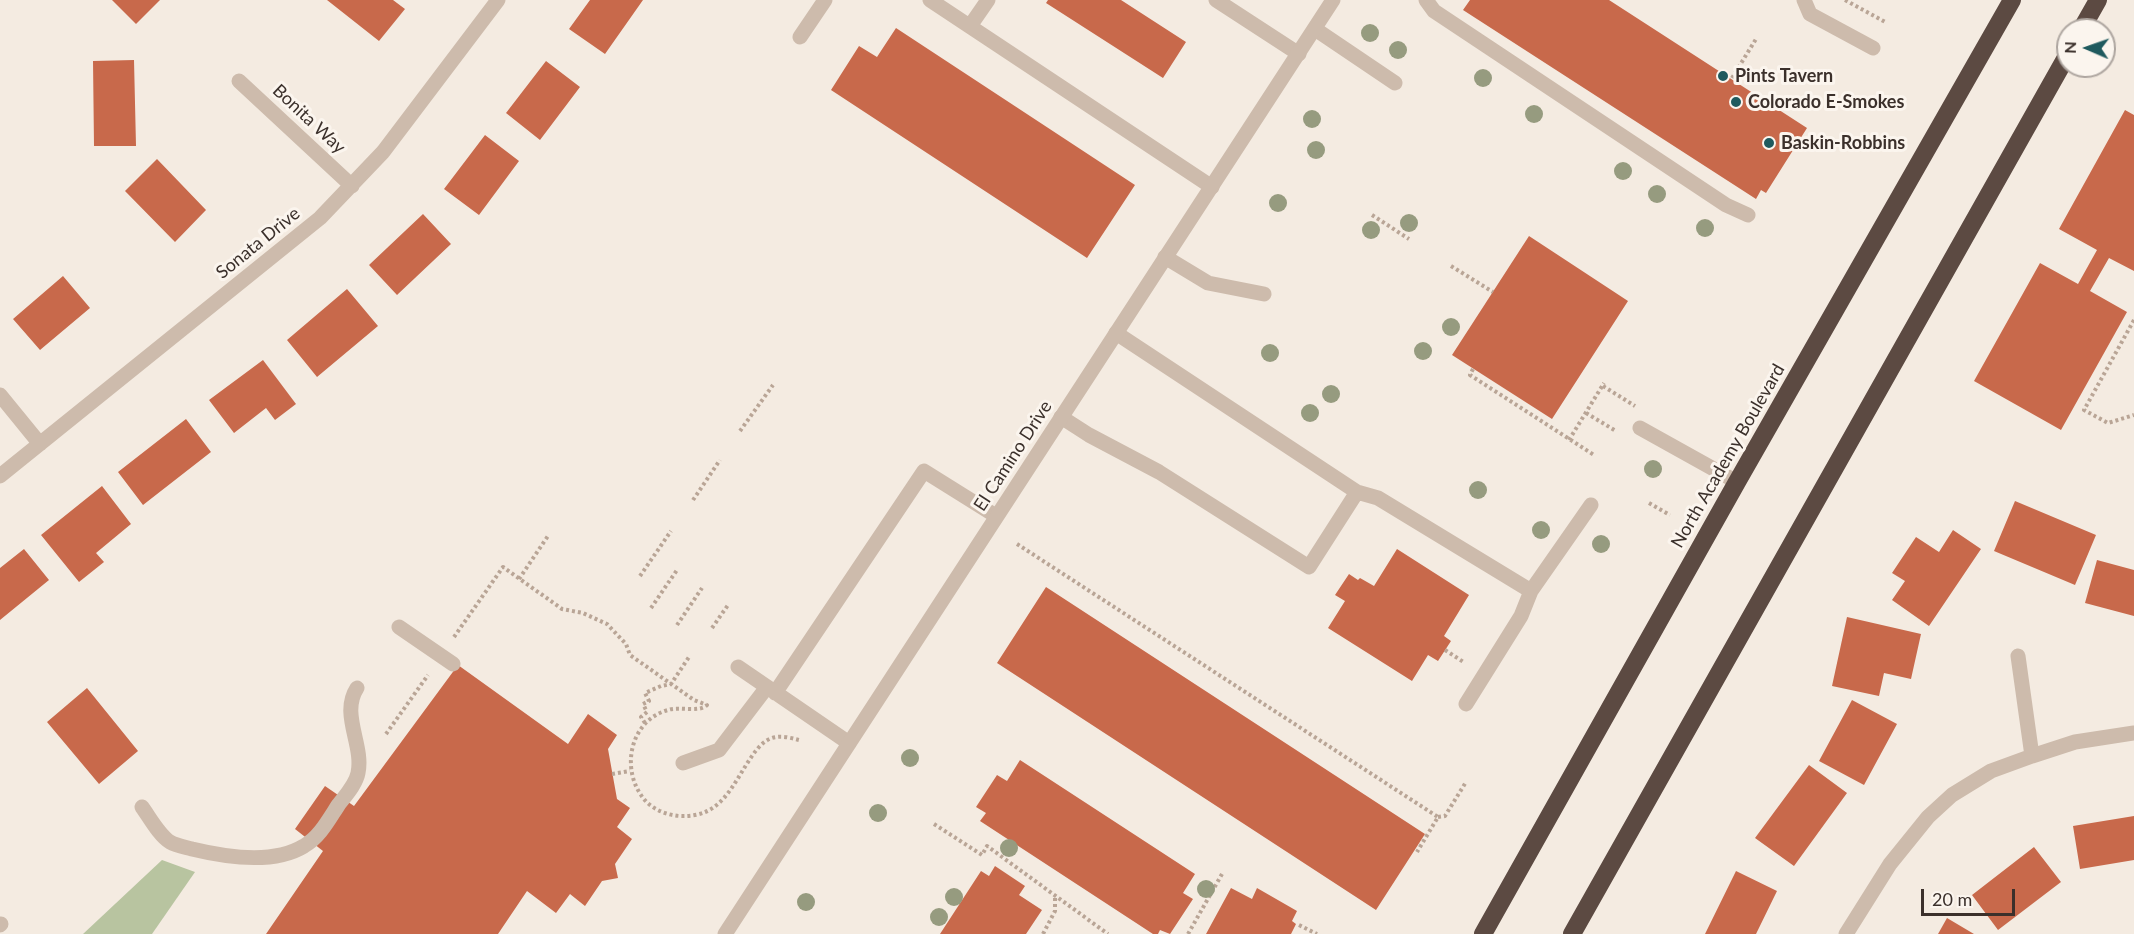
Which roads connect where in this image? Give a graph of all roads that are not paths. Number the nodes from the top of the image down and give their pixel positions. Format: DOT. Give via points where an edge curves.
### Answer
graph roads {
  1 [pos="498,0"];
  2 [pos="825,0"];
  3 [pos="930,0"];
  4 [pos="988,0"];
  5 [pos="1216,0"];
  6 [pos="1333,0"];
  7 [pos="1426,0"];
  8 [pos="1804,0"];
  9 [pos="2012,0"];
  10 [pos="2098,0"];
  11 [pos="2088,18"];
  12 [pos="970,26"];
  13 [pos="1315,28"];
  14 [pos="800,37"];
  15 [pos="1873,48"];
  16 [pos="1299,54"];
  17 [pos="2056,75"];
  18 [pos="239,81"];
  19 [pos="1395,83"];
  20 [pos="352,186"];
  21 [pos="1212,187"];
  22 [pos="1748,215"];
  23 [pos="1165,257"];
  24 [pos="1264,294"];
  25 [pos="1116,333"];
  26 [pos="0,395"];
  27 [pos="1061,417"];
  28 [pos="1640,428"];
  29 [pos="40,444"];
  30 [pos="0,476"];
  31 [pos="1737,482"];
  32 [pos="1357,492"];
  33 [pos="1591,505"];
  34 [pos="996,516"];
  35 [pos="1531,591"];
  36 [pos="399,627"];
  37 [pos="2018,656"];
  38 [pos="453,664"];
  39 [pos="738,667"];
  40 [pos="357,688"];
  41 [pos="771,690"];
  42 [pos="1467,704"];
  43 [pos="2134,733"];
  44 [pos="849,743"];
  45 [pos="2032,756"];
  46 [pos="683,763"];
  47 [pos="142,807"];
  48 [pos="725,934"];
  49 [pos="1484,934"];
  50 [pos="1572,934"];
  51 [pos="1846,934"];
  1 -- 20 [label="street, Sonata Drive" via="383,152"];
  2 -- 14 [label="street"];
  3 -- 12 [label="street"];
  4 -- 12 [label="street"];
  5 -- 16 [label="street"];
  6 -- 13 [label="street, El Camino Drive"];
  7 -- 22 [label="street" via="1434,11 1726,205"];
  8 -- 15 [label="street" via="1810,14"];
  9 -- 31 [label="highway, North Academy Boulevard"];
  10 -- 11 [label="highway"];
  12 -- 21 [label="street"];
  13 -- 16 [label="street, El Camino Drive"];
  13 -- 19 [label="street"];
  16 -- 21 [label="street, El Camino Drive"];
  17 -- 50 [label="highway"];
  18 -- 20 [label="street, Bonita Way"];
  20 -- 29 [label="street, Sonata Drive" via="320,218"];
  21 -- 23 [label="street, El Camino Drive"];
  23 -- 24 [label="street" via="1208,283"];
  23 -- 25 [label="street, El Camino Drive"];
  25 -- 27 [label="street, El Camino Drive"];
  25 -- 32 [label="street"];
  26 -- 29 [label="street"];
  27 -- 32 [label="street" via="1159,472 1309,567"];
  27 -- 34 [label="street, El Camino Drive"];
  28 -- 31 [label="street"];
  29 -- 30 [label="street, Sonata Drive"];
  31 -- 49 [label="highway, North Academy Boulevard"];
  32 -- 35 [label="street" via="1378,498"];
  33 -- 35 [label="street"];
  34 -- 41 [label="street" via="924,471"];
  34 -- 44 [label="street, El Camino Drive"];
  35 -- 42 [label="street" via="1521,616"];
  36 -- 38 [label="street"];
  37 -- 45 [label="street"];
  39 -- 41 [label="street"];
  40 -- 47 [label="street" via="350,712 358,773 319,833 306,845 293,852 266,856 220,856 167,840"];
  41 -- 44 [label="street"];
  41 -- 46 [label="street" via="719,750"];
  43 -- 45 [label="street" via="2075,742"];
  44 -- 48 [label="street, El Camino Drive"];
  45 -- 51 [label="street" via="1991,771 1952,795 1890,864"];
}
